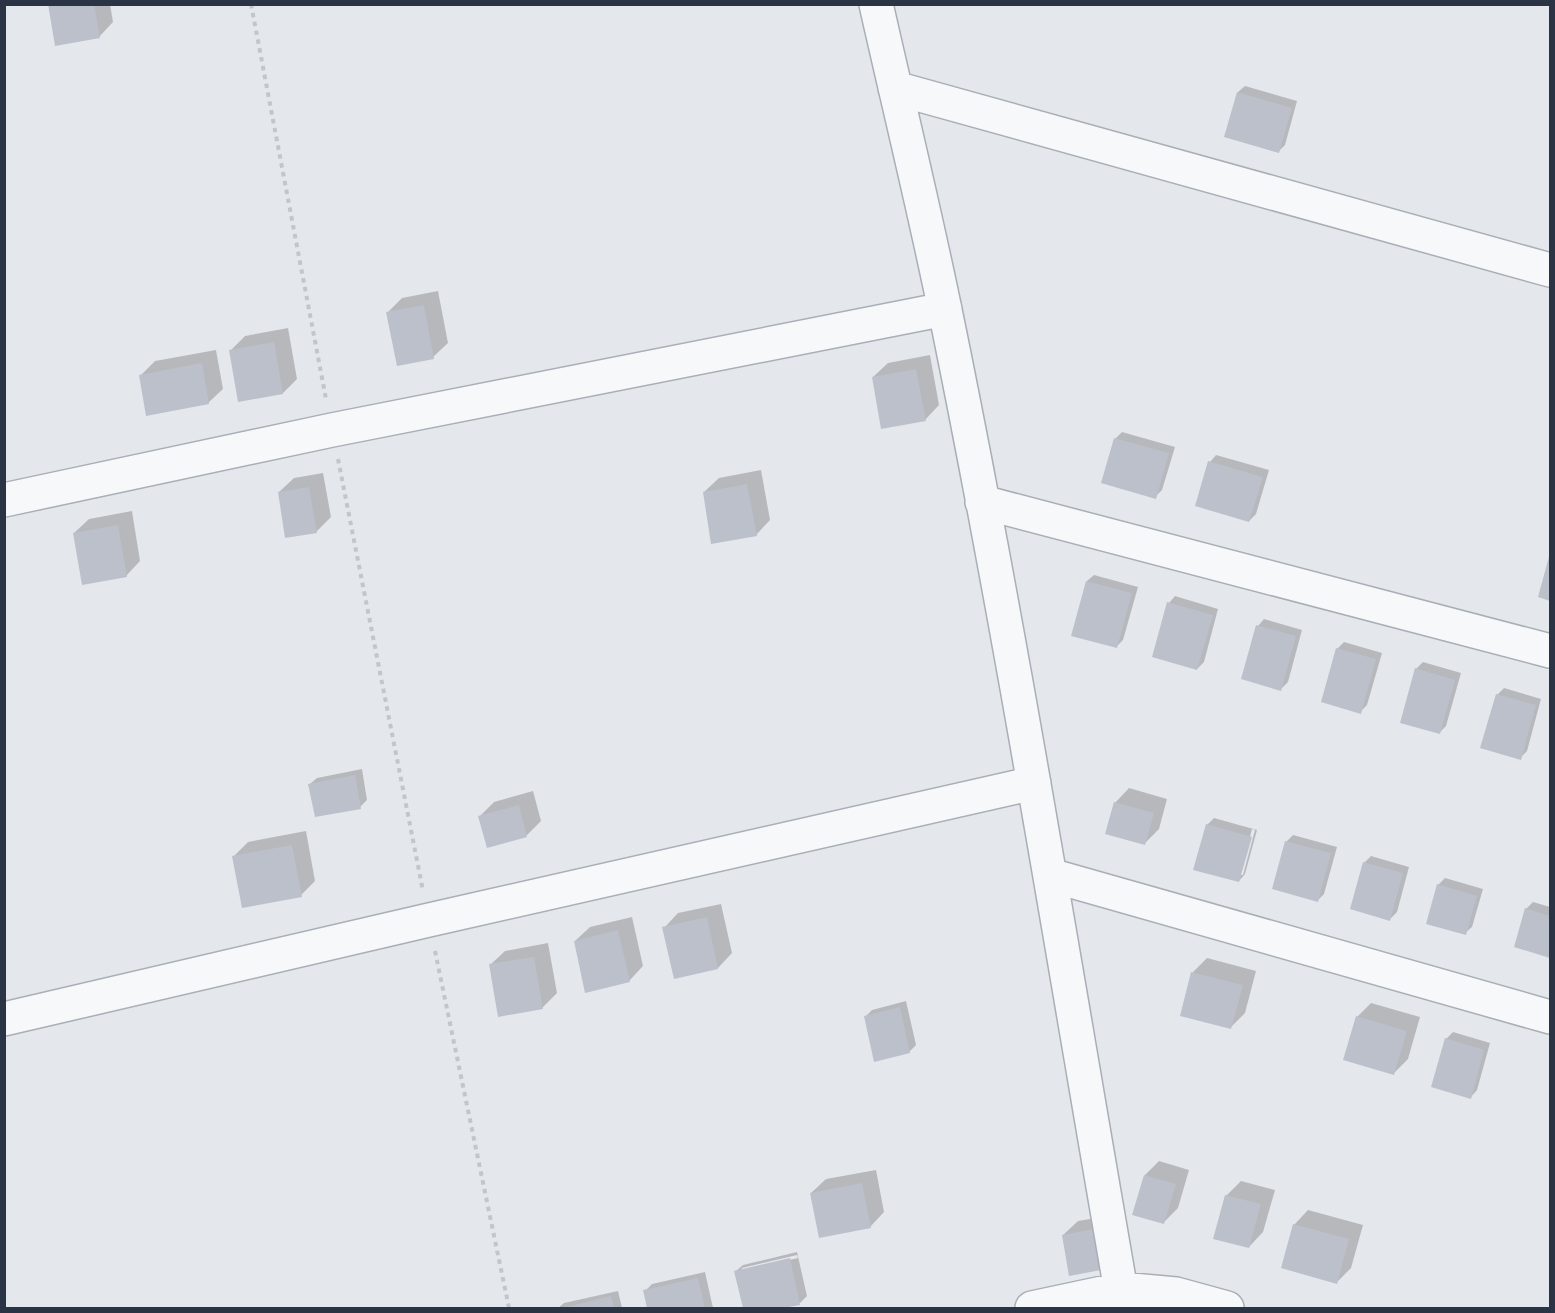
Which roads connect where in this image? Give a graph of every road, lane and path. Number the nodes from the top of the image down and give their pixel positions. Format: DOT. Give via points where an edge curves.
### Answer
graph roads {
  1 [pos="251,4"];
  2 [pos="876,4"];
  3 [pos="895,88"];
  4 [pos="1551,270"];
  5 [pos="945,309"];
  6 [pos="332,430"];
  7 [pos="4,500"];
  8 [pos="982,502"];
  9 [pos="1551,651"];
  10 [pos="1034,783"];
  11 [pos="1050,875"];
  12 [pos="429,920"];
  13 [pos="1551,1017"];
  14 [pos="4,1019"];
  15 [pos="1123,1299"];
  16 [pos="509,1308"];
  17 [pos="1032,1308"];
  18 [pos="1227,1308"];
  1 -- 6 [label="path"];
  2 -- 3 [label="street"];
  3 -- 4 [label="street"];
  3 -- 5 [label="street"];
  5 -- 6 [label="street"];
  5 -- 8 [label="street"];
  6 -- 7 [label="street"];
  6 -- 12 [label="path"];
  8 -- 9 [label="street"];
  8 -- 10 [label="street"];
  10 -- 11 [label="street"];
  10 -- 12 [label="street"];
  11 -- 13 [label="street"];
  11 -- 15 [label="street"];
  12 -- 14 [label="street"];
  12 -- 16 [label="path"];
  15 -- 17 [label="street"];
  15 -- 18 [label="street" via="1176,1294"];
}
